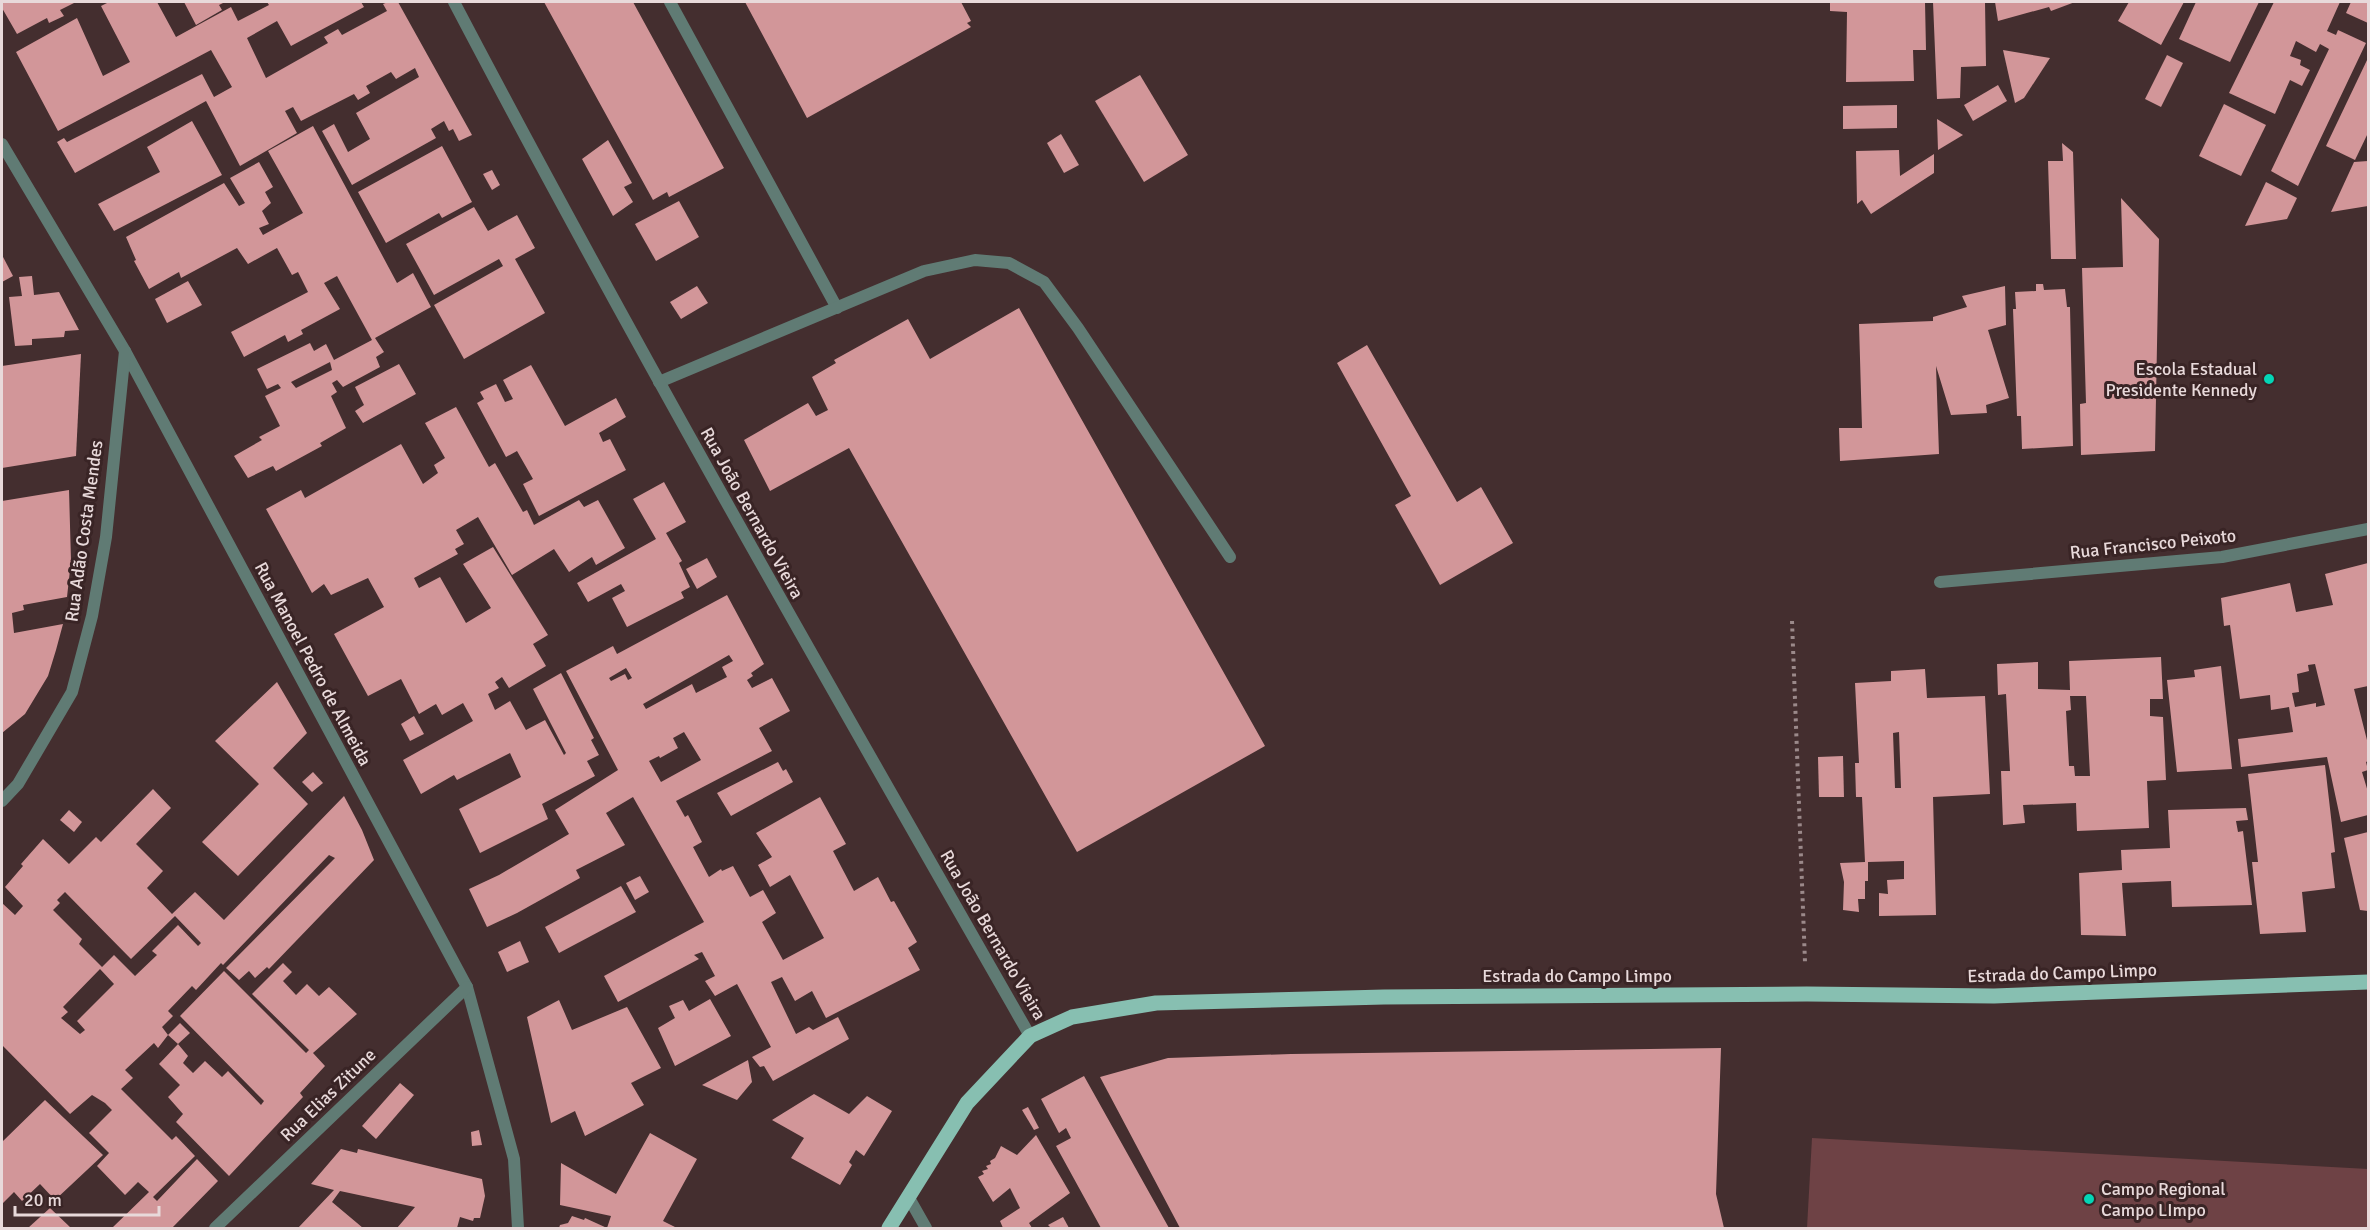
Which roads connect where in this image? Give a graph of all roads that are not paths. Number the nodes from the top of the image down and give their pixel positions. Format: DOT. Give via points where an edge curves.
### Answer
graph roads {
  1 [pos="454,2"];
  2 [pos="670,2"];
  3 [pos="2,144"];
  4 [pos="837,308"];
  5 [pos="125,351"];
  6 [pos="659,382"];
  7 [pos="2368,529"];
  8 [pos="1230,557"];
  9 [pos="1940,582"];
  10 [pos="18,784"];
  11 [pos="2,787"];
  12 [pos="2,801"];
  13 [pos="2368,982"];
  14 [pos="466,987"];
  15 [pos="1030,1036"];
  16 [pos="909,1198"];
  17 [pos="215,1228"];
  18 [pos="518,1228"];
  19 [pos="889,1228"];
  20 [pos="926,1228"];
  1 -- 6 [label="street, Rua João Bernardo Vieira"];
  2 -- 4 [label="street"];
  3 -- 5 [label="street, Rua Manoel Pedro de Almeida"];
  4 -- 6 [label="street"];
  4 -- 8 [label="street" via="924,271 975,260 1008,263 1044,282"];
  5 -- 10 [label="street, Rua Adão Costa Mendes" via="106,537 93,616 72,693"];
  5 -- 14 [label="street, Rua Manoel Pedro de Almeida"];
  6 -- 15 [label="street, Rua João Bernardo Vieira"];
  7 -- 9 [label="street, Rua Francisco Peixoto" via="2222,557"];
  10 -- 11 [label="street"];
  10 -- 12 [label="street, Rua Adão Costa Mendes"];
  13 -- 15 [label="main road, Estrada do Campo Limpo" via="1994,996 1384,997 1156,1003 1071,1017"];
  14 -- 17 [label="street, Rua Elias Zitune"];
  14 -- 18 [label="street, Rua Manoel Pedro de Almeida" via="514,1159"];
  15 -- 16 [label="main road, Estrada do Campo Limpo" via="967,1103"];
  16 -- 19 [label="main road, Estrada do Campo Limpo"];
  16 -- 20 [label="street"];
}
